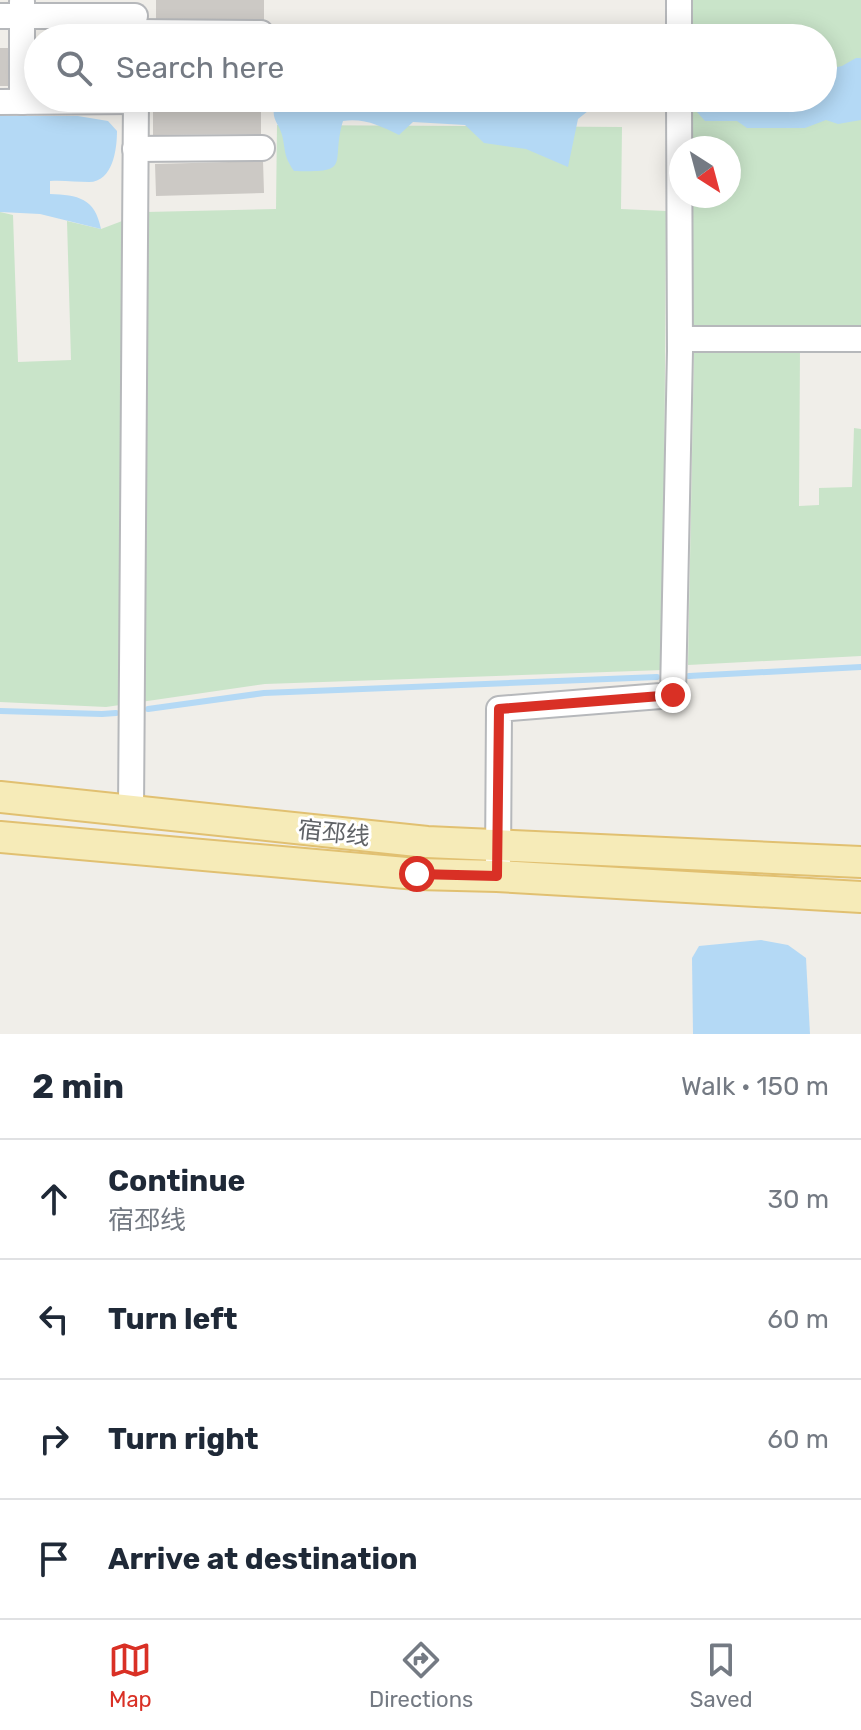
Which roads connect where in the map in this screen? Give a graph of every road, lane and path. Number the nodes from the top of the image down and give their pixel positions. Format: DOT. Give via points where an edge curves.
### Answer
graph roads {
  1 [pos="679,0"];
  2 [pos="15,11"];
  3 [pos="135,22"];
  4 [pos="158,24"];
  5 [pos="679,24"];
  6 [pos="11,102"];
  7 [pos="136,112"];
  8 [pos="679,112"];
  9 [pos="262,148"];
  10 [pos="135,149"];
  11 [pos="680,339"];
  12 [pos="861,339"];
  13 [pos="0,797"];
  14 [pos="131,811"];
  15 [pos="0,837"];
  16 [pos="498,846"];
  17 [pos="861,862"];
  18 [pos="497,876"];
  19 [pos="861,897"];
  1 -- 5 [label="street"];
  2 -- 3 [label="street"];
  2 -- 6 [label="street"];
  3 -- 4 [label="street"];
  7 -- 10 [label="street"];
  8 -- 11 [label="street"];
  9 -- 10 [label="street"];
  10 -- 14 [label="street"];
  11 -- 12 [label="street"];
  11 -- 16 [label="street" via="673,695 499,709"];
  13 -- 14 [label="main road, 宿邳线"];
  14 -- 16 [label="main road, 宿邳线"];
  15 -- 18 [label="main road, 宿邳线" via="417,874"];
  16 -- 17 [label="main road, 宿邳线"];
  16 -- 18 [label="street"];
  18 -- 19 [label="main road, 宿邳线"];
}
